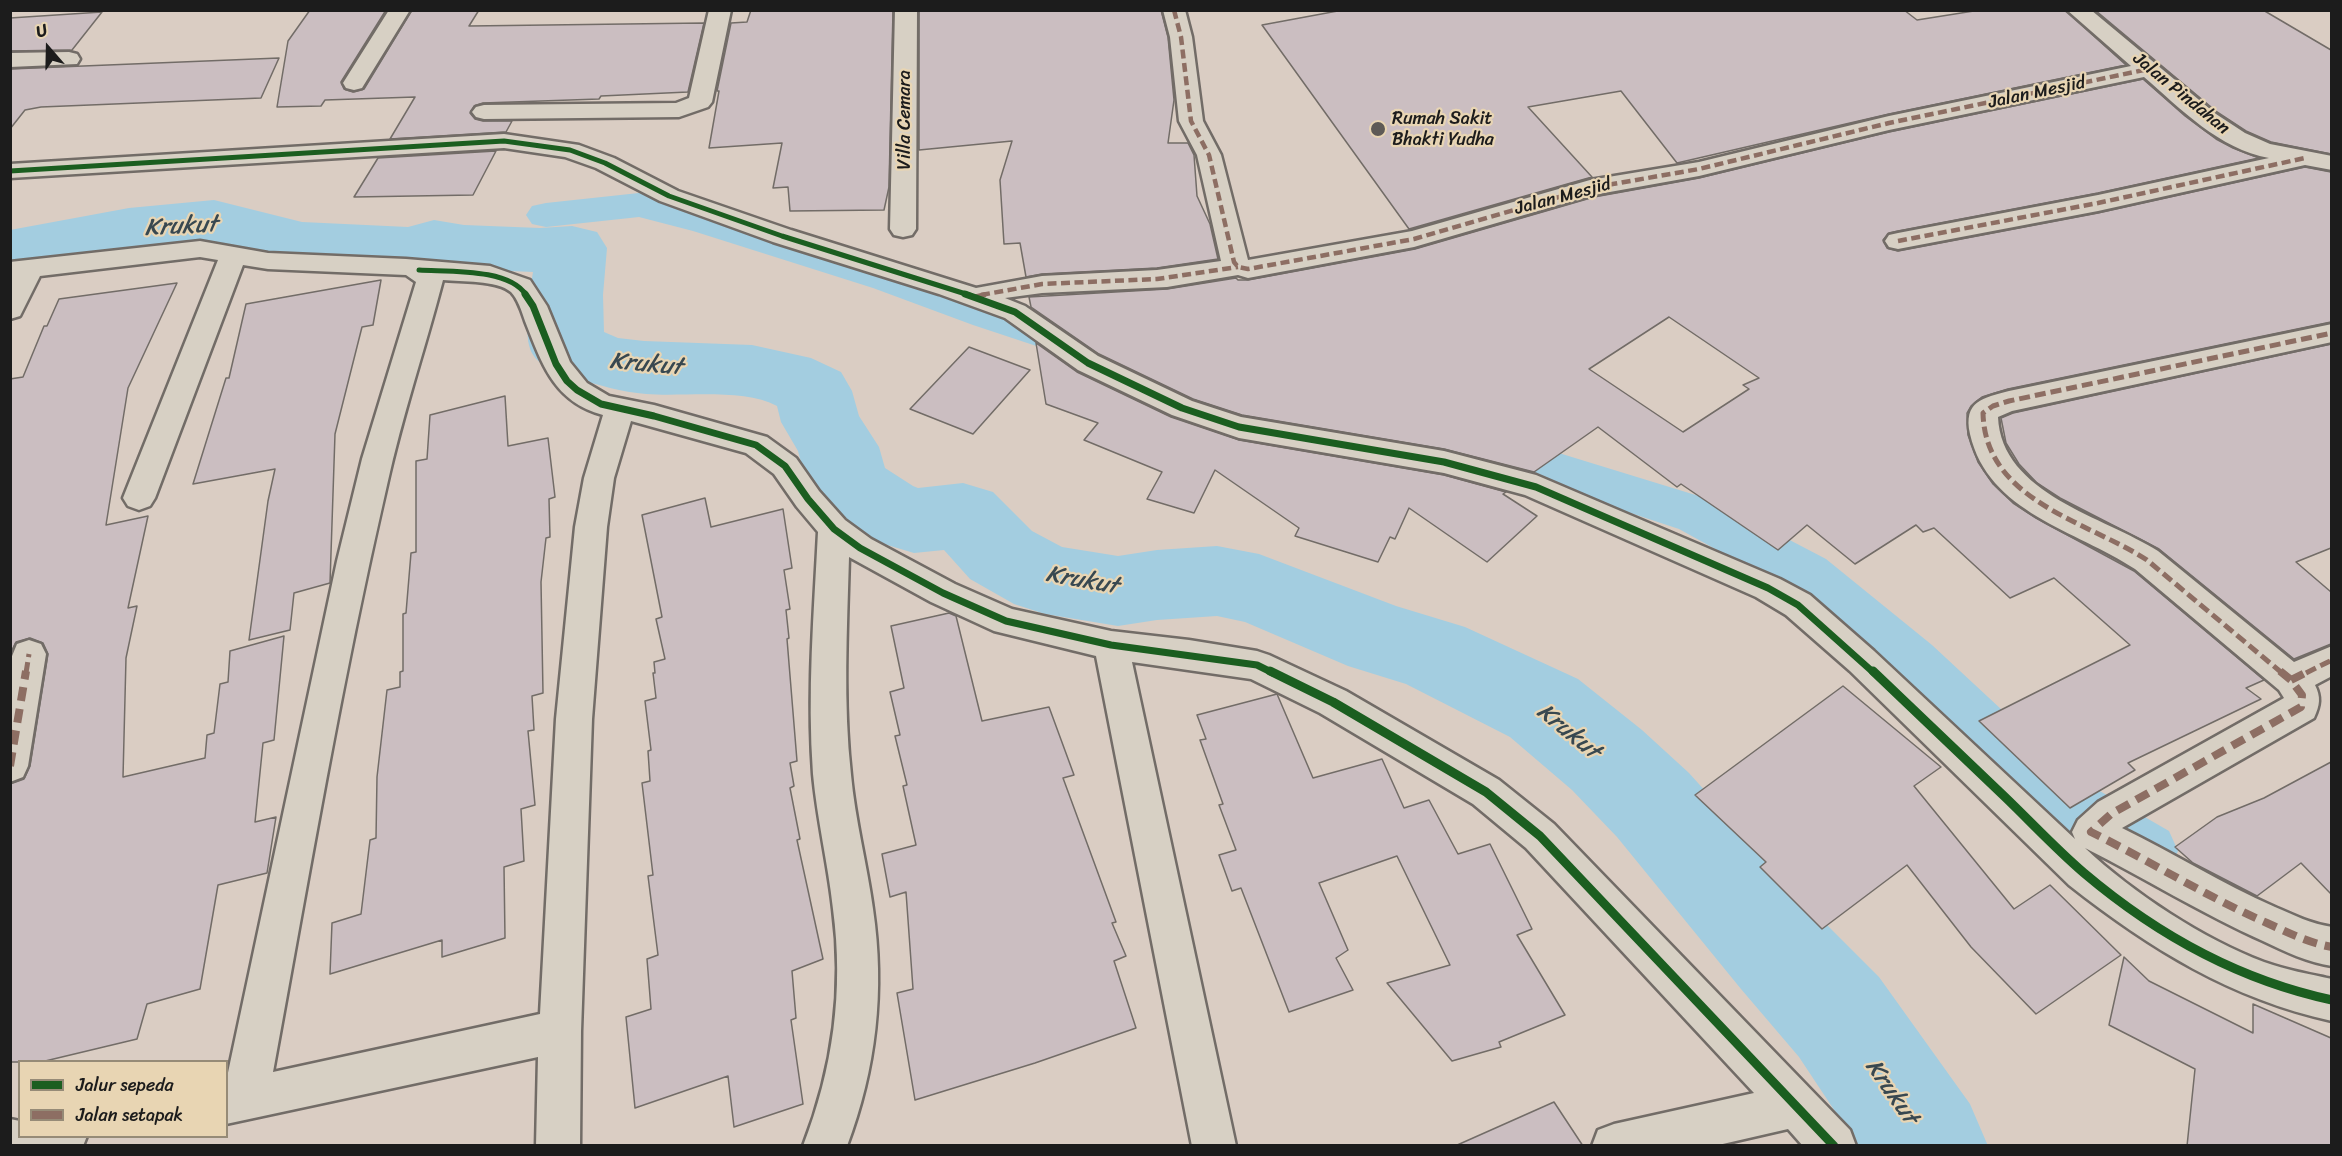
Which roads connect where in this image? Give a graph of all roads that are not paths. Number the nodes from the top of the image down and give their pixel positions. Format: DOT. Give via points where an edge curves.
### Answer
graph roads {
  1 [pos="400,10"];
  2 [pos="720,10"];
  3 [pos="906,10"];
  4 [pos="1174,10"];
  5 [pos="2077,10"];
  6 [pos="69,59"];
  7 [pos="10,60"];
  8 [pos="2149,69"];
  9 [pos="354,83"];
  10 [pos="484,112"];
  11 [pos="2305,158"];
  12 [pos="2331,163"];
  13 [pos="10,171"];
  14 [pos="903,229"];
  15 [pos="1898,241"];
  16 [pos="233,255"];
  17 [pos="1239,267"];
  18 [pos="21,270"];
  19 [pos="419,270"];
  20 [pos="975,297"];
  21 [pos="10,310"];
  22 [pos="2331,333"];
  23 [pos="620,409"];
  24 [pos="139,498"];
  25 [pos="834,530"];
  26 [pos="1111,645"];
  27 [pos="29,654"];
  28 [pos="2331,660"];
  29 [pos="2291,680"];
  30 [pos="10,766"];
  31 [pos="2331,947"];
  32 [pos="2331,1000"];
  33 [pos="560,1031"];
  34 [pos="236,1101"];
  35 [pos="1796,1105"];
  36 [pos="57,1138"];
  37 [pos="10,1141"];
  38 [pos="558,1146"];
  39 [pos="825,1146"];
  40 [pos="1214,1146"];
  41 [pos="1614,1146"];
  42 [pos="1834,1146"];
  1 -- 9 [label="street"];
  2 -- 10 [label="street" via="700,102 691,107"];
  3 -- 14 [label="street, Villa Cemara"];
  4 -- 17 [label="street" via="1191,121 1209,155 1231,253"];
  5 -- 8 [label="street, Jalan Pindahan"];
  6 -- 7 [label="street"];
  8 -- 11 [label="street, Jalan Pindahan" via="2208,120 2236,138 2264,150"];
  8 -- 17 [label="street, Jalan Mesjid" via="1889,123 1699,169 1590,188 1414,239 1259,267"];
  11 -- 12 [label="street, Jalan Pindahan"];
  11 -- 15 [label="street"];
  13 -- 20 [label="street" via="504,141 537,144 570,150 605,163 669,196 726,217"];
  16 -- 18 [label="street" via="200,249"];
  16 -- 19 [label="street" via="268,261"];
  16 -- 24 [label="street"];
  17 -- 20 [label="street, Jalan Mesjid" via="1158,279 1030,285"];
  18 -- 21 [label="street"];
  19 -- 23 [label="street" via="490,275 520,286 567,381 589,399"];
  19 -- 34 [label="street" via="430,280 371,484"];
  20 -- 32 [label="street" via="1015,312 1088,363 1182,408 1239,427 1444,462 1536,487 1768,588 1798,605 1825,628 2083,872 2121,902 2183,944 2237,972 2298,995"];
  22 -- 29 [label="street" via="2009,401 1983,413 1992,453 2010,480 2041,503 2150,562"];
  23 -- 25 [label="street" via="756,445 785,466"];
  23 -- 33 [label="street" via="599,478 591,527 574,719"];
  25 -- 26 [label="street" via="890,566 1006,621"];
  25 -- 39 [label="street" via="829,717 835,806 859,968 843,1098"];
  26 -- 35 [label="street" via="1257,665 1333,702 1486,792 1539,836"];
  26 -- 40 [label="street"];
  27 -- 30 [label="street"];
  28 -- 29 [label="street"];
  29 -- 31 [label="street" via="2302,694 2301,707 2101,823 2148,860 2228,906 2314,944"];
  33 -- 34 [label="street"];
  33 -- 38 [label="street"];
  35 -- 41 [label="street"];
  35 -- 42 [label="street"];
  36 -- 37 [label="street"];
}
